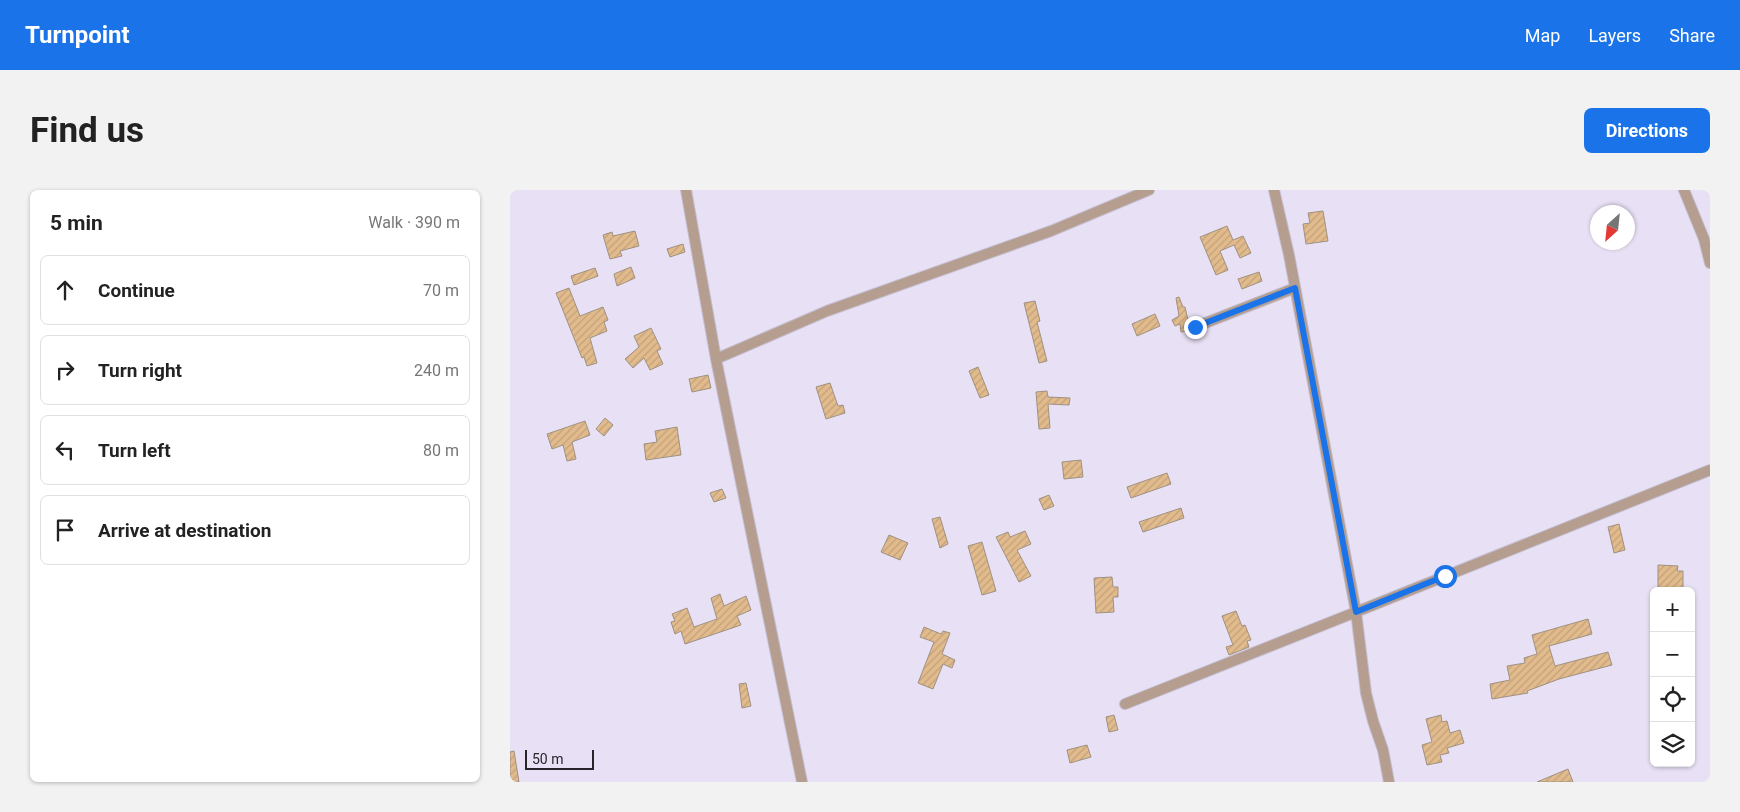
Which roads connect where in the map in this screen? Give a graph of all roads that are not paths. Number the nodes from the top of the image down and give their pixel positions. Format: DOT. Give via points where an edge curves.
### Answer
graph roads {
  1 [pos="686,190"];
  2 [pos="1149,190"];
  3 [pos="1274,190"];
  4 [pos="1684,190"];
  5 [pos="1710,263"];
  6 [pos="1295,288"];
  7 [pos="1195,327"];
  8 [pos="716,359"];
  9 [pos="1710,470"];
  10 [pos="1356,612"];
  11 [pos="1125,704"];
  12 [pos="802,782"];
  13 [pos="1389,782"];
  1 -- 8 [label="street"];
  2 -- 8 [label="street" via="1051,231 827,311"];
  3 -- 6 [label="street"];
  4 -- 5 [label="street"];
  6 -- 7 [label="street"];
  6 -- 10 [label="street"];
  8 -- 12 [label="street"];
  9 -- 10 [label="street"];
  10 -- 11 [label="street"];
  10 -- 13 [label="street" via="1366,693"];
}
